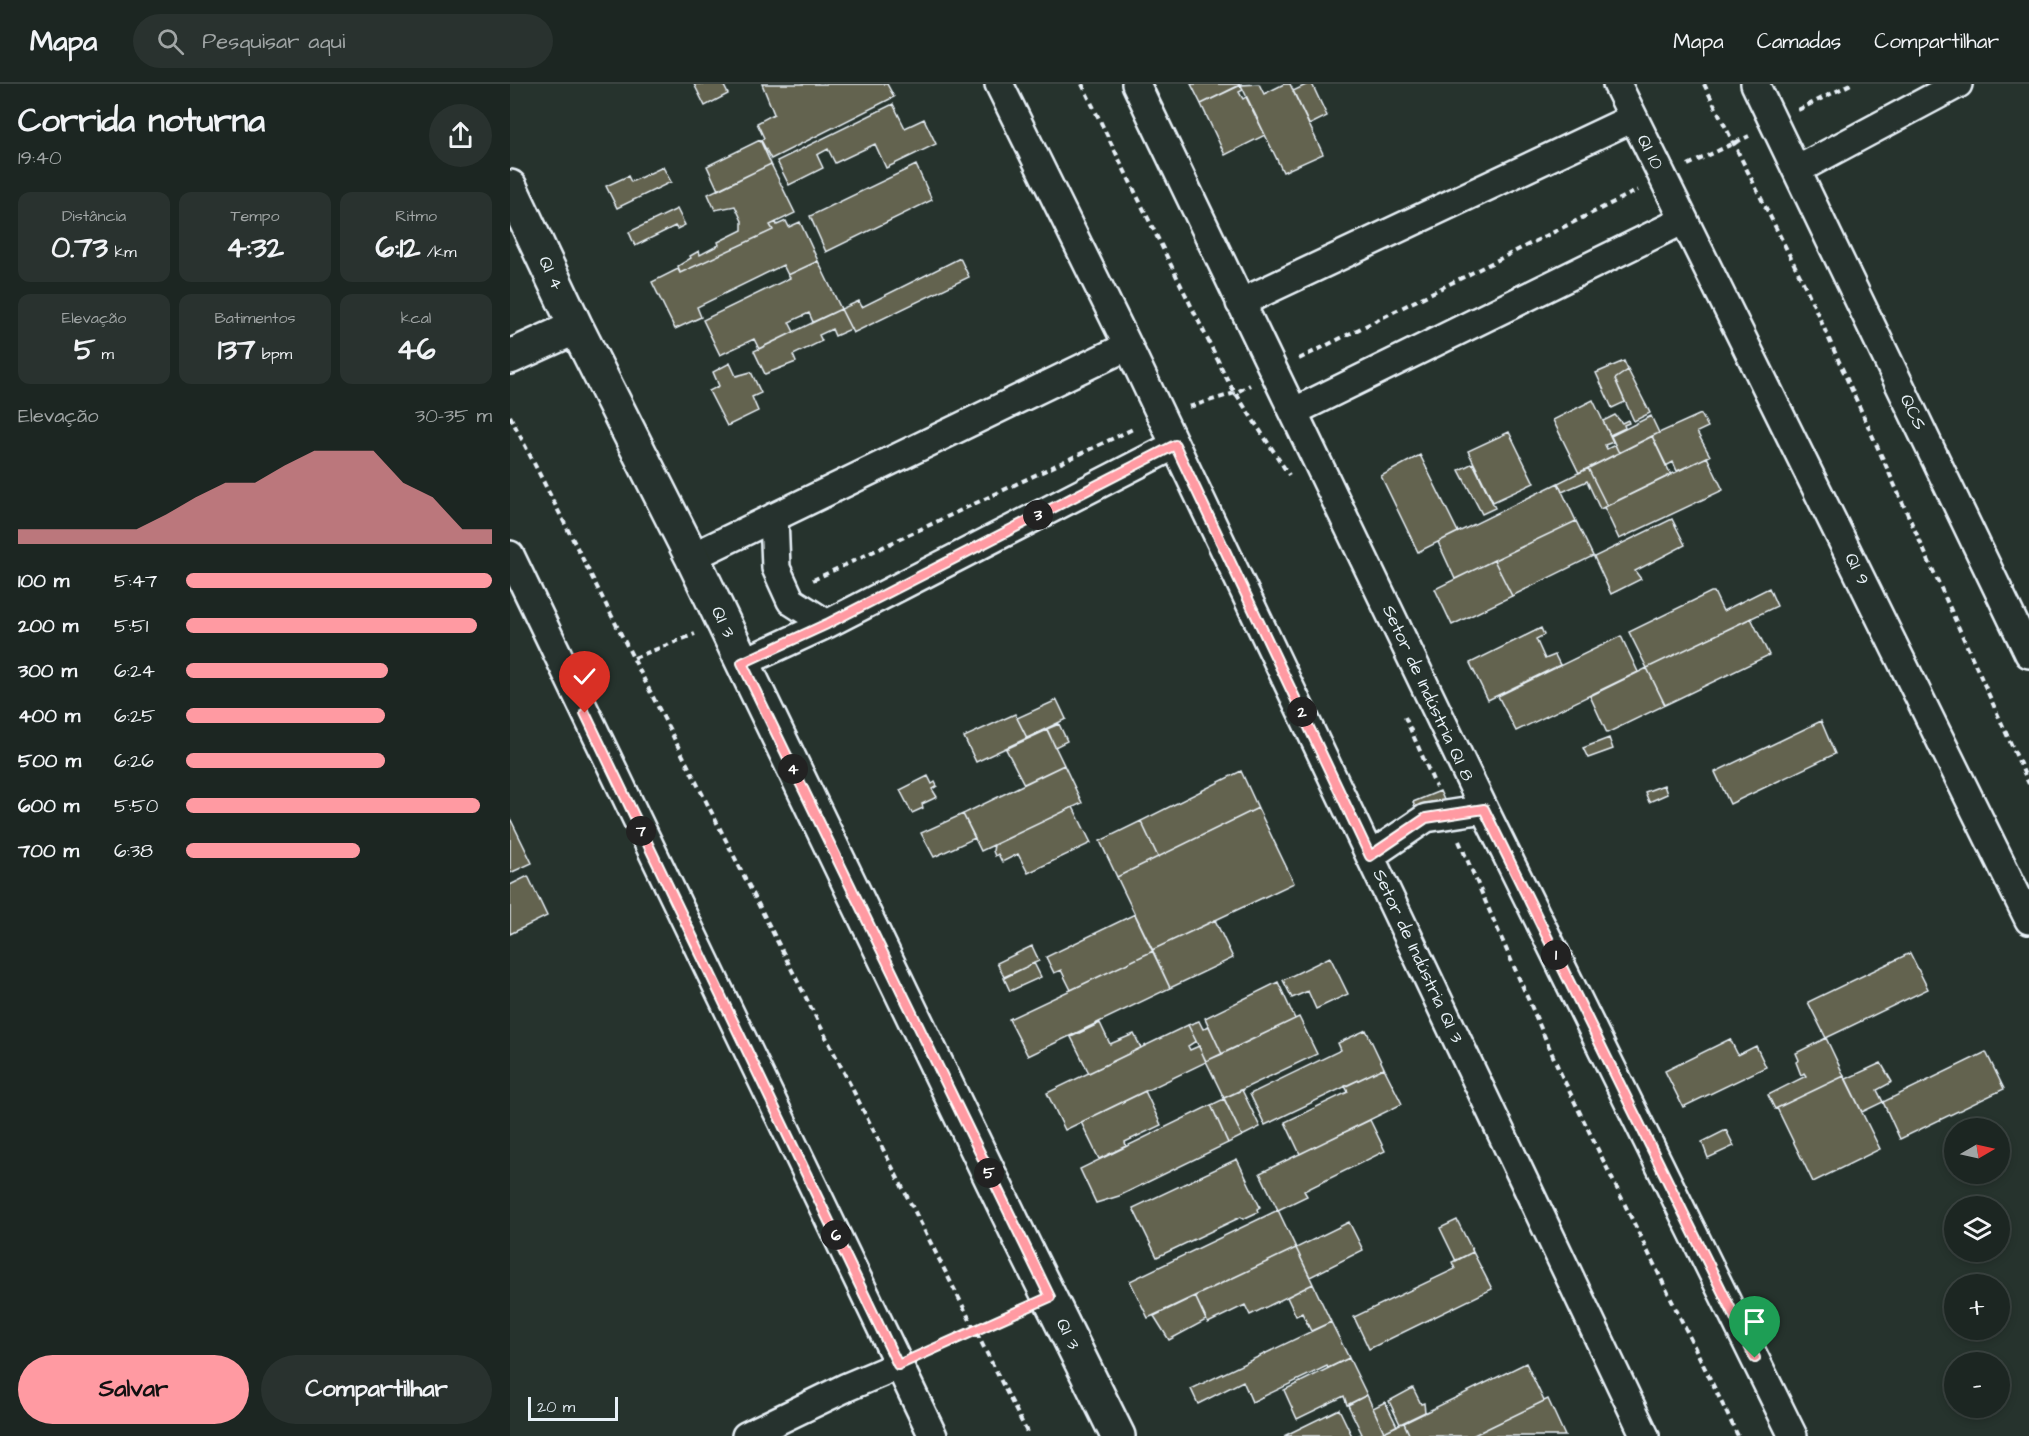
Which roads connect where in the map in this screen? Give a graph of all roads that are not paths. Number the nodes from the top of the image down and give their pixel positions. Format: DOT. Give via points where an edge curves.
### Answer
graph roads {
  1 [pos="999,84"];
  2 [pos="1136,84"];
  3 [pos="1617,84"];
  4 [pos="1755,84"];
  5 [pos="1958,84"];
  6 [pos="1633,118"];
  7 [pos="1797,170"];
  8 [pos="510,187"];
  9 [pos="1684,220"];
  10 [pos="1240,303"];
  11 [pos="576,327"];
  12 [pos="1128,346"];
  13 [pos="510,357"];
  14 [pos="1295,411"];
  15 [pos="1175,445"];
  16 [pos="774,517"];
  17 [pos="510,555"];
  18 [pos="692,557"];
  19 [pos="827,624"];
  20 [pos="2029,654"];
  21 [pos="742,663"];
  22 [pos="1484,809"];
  23 [pos="1370,856"];
  24 [pos="2029,920"];
  25 [pos="898,1365"];
  26 [pos="746,1436"];
  27 [pos="933,1436"];
  28 [pos="1118,1436"];
  29 [pos="1646,1436"];
  30 [pos="1793,1436"];
  1 -- 12 [label="street, Setor de Indústria QI 3"];
  2 -- 10 [label="street, Setor de Indústria QI 8"];
  3 -- 6 [label="street, QI 10"];
  4 -- 7 [label="street, QCS"];
  5 -- 7 [label="street"];
  6 -- 9 [label="street, QI 10"];
  6 -- 10 [label="street"];
  7 -- 20 [label="street, QCS"];
  8 -- 11 [label="street, QI 4"];
  9 -- 14 [label="street"];
  9 -- 24 [label="street, QI 9"];
  10 -- 14 [label="street, Setor de Indústria QI 8"];
  11 -- 13 [label="street"];
  11 -- 18 [label="street, QI 3"];
  12 -- 15 [label="street, Setor de Indústria QI 3"];
  12 -- 16 [label="street"];
  14 -- 22 [label="street, Setor de Indústria QI 8"];
  15 -- 19 [label="street"];
  15 -- 23 [label="street, Setor de Indústria QI 3"];
  16 -- 18 [label="street"];
  16 -- 19 [label="street" via="776,568 791,601"];
  17 -- 25 [label="street"];
  18 -- 21 [label="street, QI 3"];
  19 -- 21 [label="street"];
  21 -- 28 [label="street, QI 3"];
  22 -- 23 [label="street" via="1426,818"];
  22 -- 30 [label="street, Setor de Indústria QI 8"];
  23 -- 29 [label="street, Setor de Indústria QI 3"];
  25 -- 26 [label="street"];
  25 -- 27 [label="street"];
}
